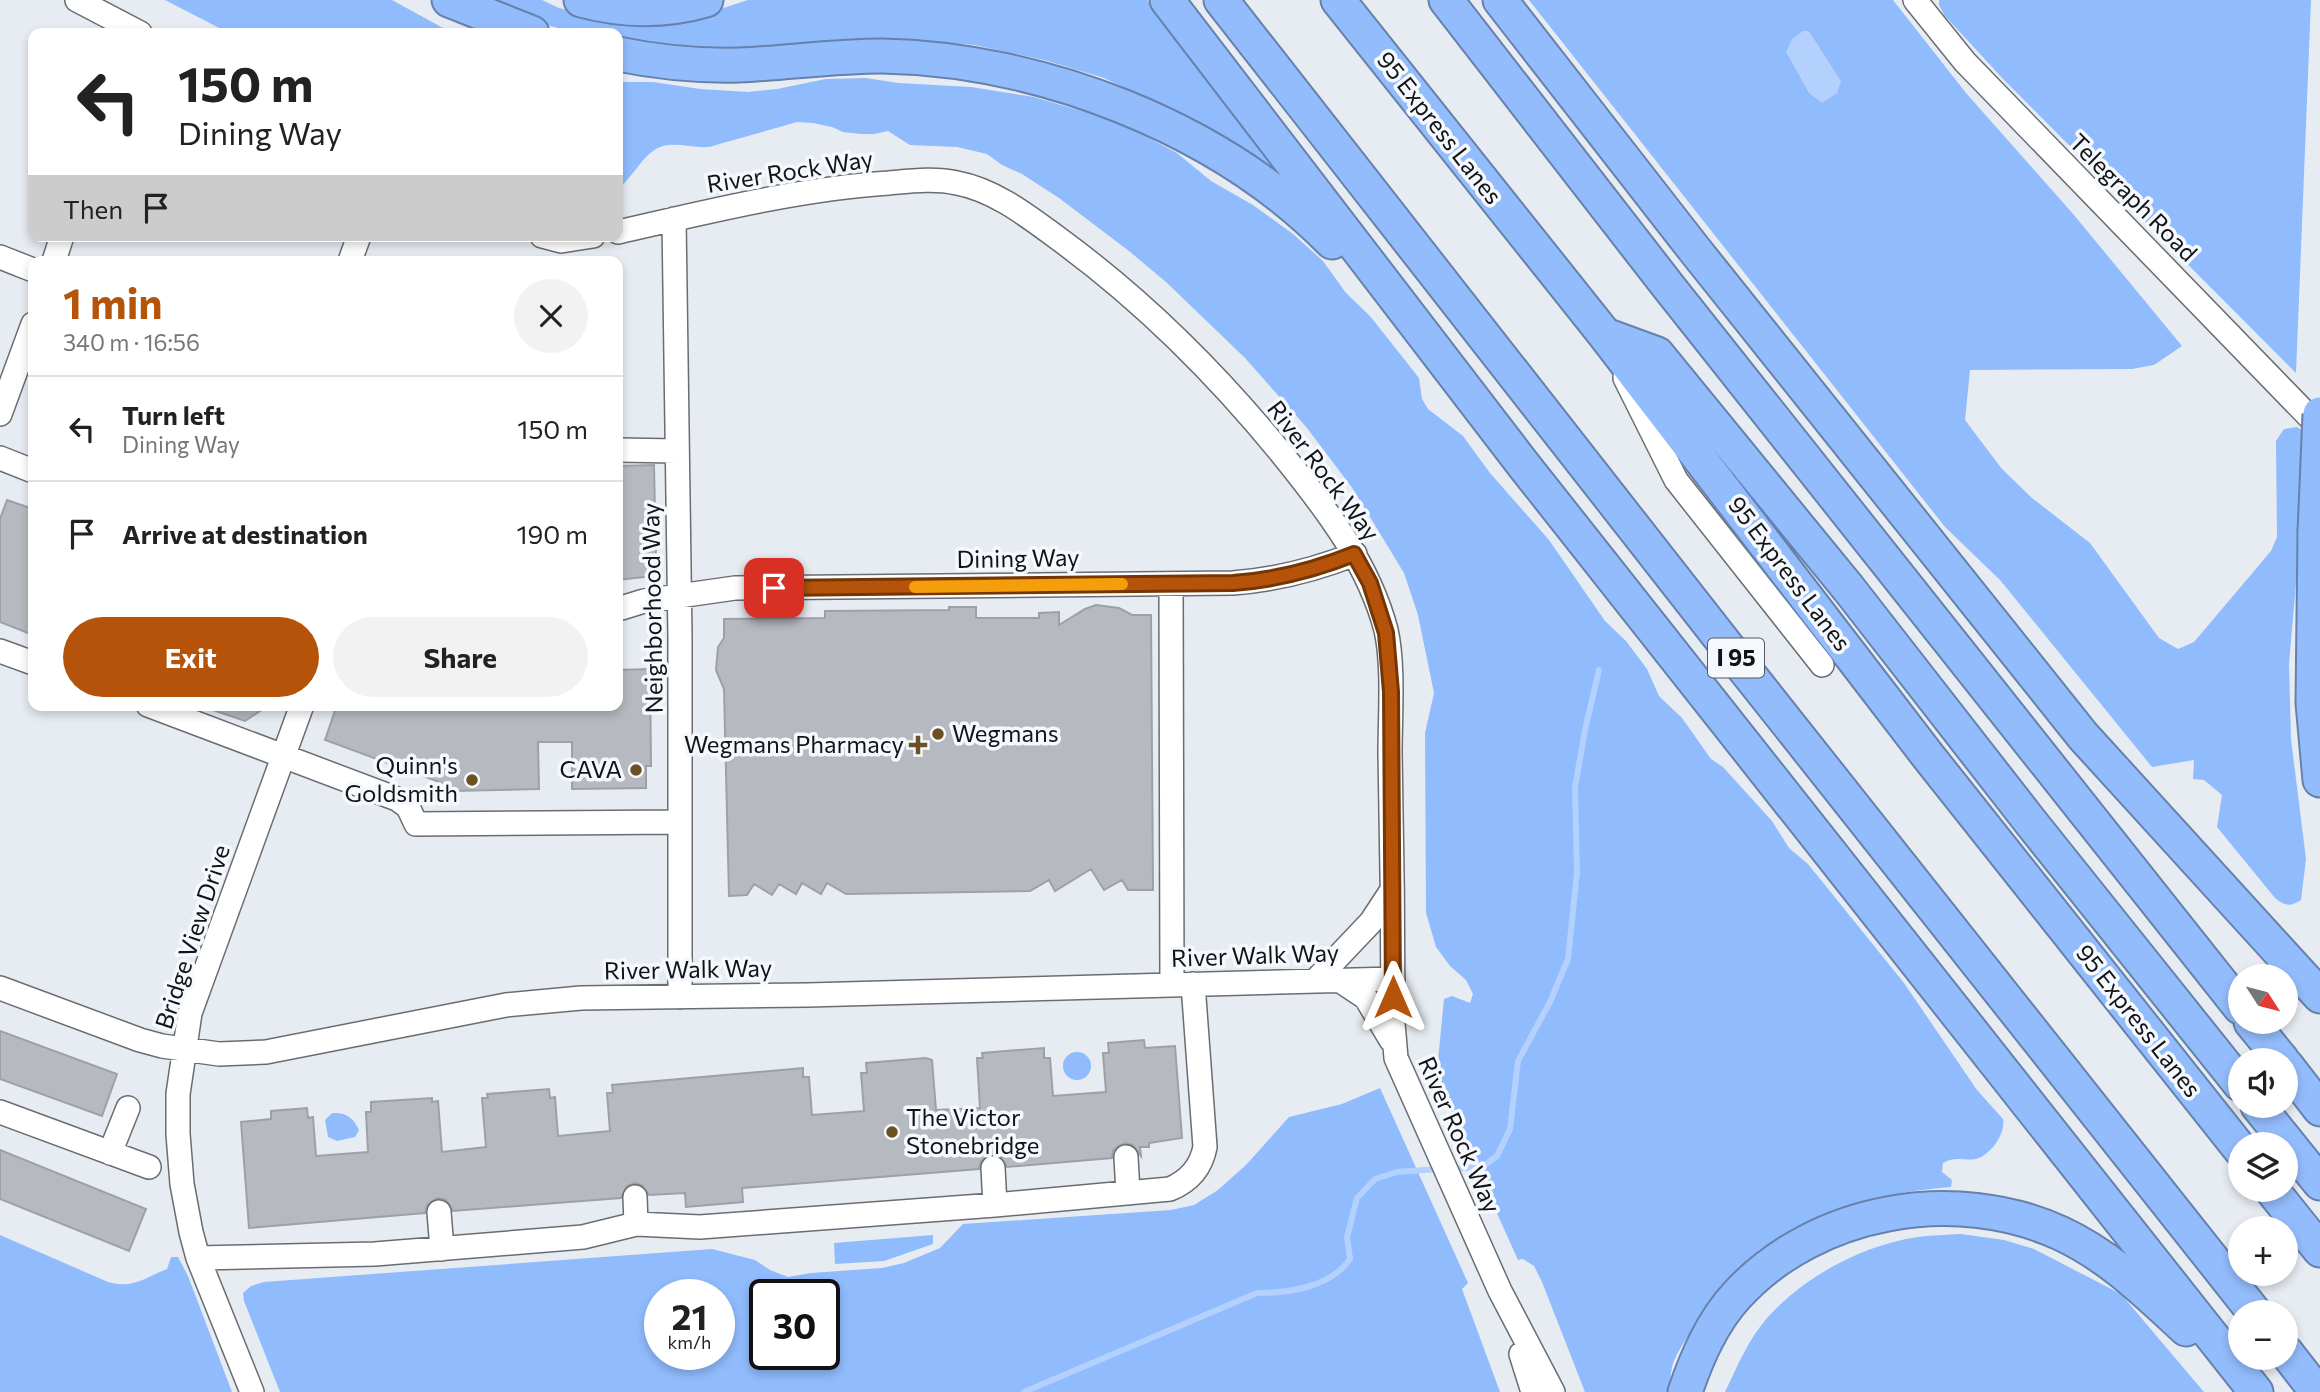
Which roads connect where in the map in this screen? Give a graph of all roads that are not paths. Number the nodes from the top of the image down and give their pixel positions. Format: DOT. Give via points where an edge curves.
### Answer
graph roads {
  1 [pos="77,0"];
  2 [pos="449,0"];
  3 [pos="581,0"];
  4 [pos="706,0"];
  5 [pos="1167,0"];
  6 [pos="1221,0"];
  7 [pos="1338,0"];
  8 [pos="1446,0"];
  9 [pos="1500,0"];
  10 [pos="1915,0"];
  11 [pos="130,28"];
  12 [pos="519,28"];
  13 [pos="623,55"];
  14 [pos="674,219"];
  15 [pos="623,231"];
  16 [pos="0,257"];
  17 [pos="28,268"];
  18 [pos="1605,335"];
  19 [pos="28,338"];
  20 [pos="1465,388"];
  21 [pos="0,414"];
  22 [pos="2320,414"];
  23 [pos="2320,428"];
  24 [pos="623,450"];
  25 [pos="677,451"];
  26 [pos="0,458"];
  27 [pos="28,469"];
  28 [pos="1354,554"];
  29 [pos="1171,584"];
  30 [pos="679,595"];
  31 [pos="623,607"];
  32 [pos="0,651"];
  33 [pos="28,661"];
  34 [pos="1822,666"];
  35 [pos="164,711"];
  36 [pos="300,711"];
  37 [pos="284,756"];
  38 [pos="2320,780"];
  39 [pos="680,822"];
  40 [pos="1392,890"];
  41 [pos="1393,979"];
  42 [pos="1339,980"];
  43 [pos="1315,981"];
  44 [pos="1182,985"];
  45 [pos="0,988"];
  46 [pos="2228,992"];
  47 [pos="2320,996"];
  48 [pos="680,997"];
  49 [pos="2261,1034"];
  50 [pos="2273,1048"];
  51 [pos="184,1049"];
  52 [pos="1395,1052"];
  53 [pos="2228,1069"];
  54 [pos="2298,1081"];
  55 [pos="128,1108"];
  56 [pos="2320,1109"];
  57 [pos="0,1112"];
  58 [pos="2268,1118"];
  59 [pos="2228,1134"];
  60 [pos="110,1153"];
  61 [pos="1126,1157"];
  62 [pos="149,1167"];
  63 [pos="993,1168"];
  64 [pos="2320,1184"];
  65 [pos="1128,1193"];
  66 [pos="635,1196"];
  67 [pos="2282,1202"];
  68 [pos="995,1205"];
  69 [pos="439,1212"];
  70 [pos="636,1224"];
  71 [pos="442,1249"];
  72 [pos="2320,1250"];
  73 [pos="198,1258"];
  74 [pos="1500,1292"];
  75 [pos="2244,1300"];
  76 [pos="2298,1367"];
  77 [pos="252,1392"];
  78 [pos="1533,1392"];
  79 [pos="1553,1392"];
  80 [pos="1685,1392"];
  81 [pos="2248,1392"];
  82 [pos="2256,1392"];
  83 [pos="2317,1392"];
  1 -- 11 [label="street"];
  2 -- 12 [label="highway"];
  3 -- 4 [label="highway" via="632,9"];
  5 -- 20 [label="highway"];
  6 -- 75 [label="highway, I 95"];
  7 -- 18 [label="highway, 95 Express Lanes"];
  8 -- 46 [label="highway"];
  9 -- 47 [label="highway" via="2083,736"];
  10 -- 23 [label="street, Telegraph Road" via="1973,71"];
  13 -- 20 [label="highway" via="736,65 880,56 933,59 1029,75 1106,101 1166,125 1287,200 1355,266"];
  14 -- 15 [label="street, River Rock Way"];
  14 -- 25 [label="street, Neighborhood Way"];
  14 -- 28 [label="street, River Rock Way" via="818,190 902,182 954,182 1001,201 1084,257 1197,357 1308,487"];
  16 -- 17 [label="street"];
  18 -- 34 [label="street" via="1676,480"];
  18 -- 53 [label="highway" via="1657,354"];
  18 -- 59 [label="highway, 95 Express Lanes" via="1928,756"];
  19 -- 21 [label="street"];
  20 -- 82 [label="highway"];
  22 -- 38 [label="highway, bridge" via="2313,703"];
  24 -- 25 [label="street"];
  25 -- 30 [label="street, Neighborhood Way"];
  26 -- 27 [label="street"];
  28 -- 29 [label="street, Dining Way" via="1255,582"];
  28 -- 40 [label="street, River Rock Way" via="1370,583 1386,633 1391,692"];
  29 -- 30 [label="street, Dining Way" via="735,589"];
  29 -- 44 [label="street"];
  30 -- 31 [label="street, Dining Way"];
  30 -- 39 [label="street, Neighborhood Way"];
  32 -- 33 [label="street"];
  35 -- 37 [label="street"];
  36 -- 37 [label="street, Bridge View Drive"];
  37 -- 39 [label="street" via="397,799 408,807 416,824"];
  37 -- 51 [label="street, Bridge View Drive" via="191,1013"];
  39 -- 48 [label="street, Neighborhood Way"];
  40 -- 41 [label="street, River Rock Way"];
  40 -- 43 [label="street" via="1371,922"];
  41 -- 42 [label="street, River Walk Way"];
  41 -- 52 [label="street, River Rock Way"];
  42 -- 43 [label="street, River Walk Way"];
  42 -- 52 [label="street" via="1366,998"];
  43 -- 44 [label="street, River Walk Way"];
  44 -- 48 [label="street, River Walk Way"];
  44 -- 65 [label="street" via="1205,1137 1203,1155 1196,1171 1179,1185"];
  45 -- 51 [label="street, River Walk Way" via="139,1040"];
  48 -- 51 [label="street, River Walk Way" via="581,998 506,1005 266,1052 219,1055"];
  49 -- 50 [label="highway"];
  51 -- 73 [label="street, Bridge View Drive" via="178,1134 182,1184"];
  52 -- 74 [label="street, River Rock Way"];
  54 -- 56 [label="highway"];
  55 -- 60 [label="street"];
  57 -- 60 [label="street"];
  58 -- 64 [label="highway"];
  60 -- 62 [label="street"];
  61 -- 65 [label="street"];
  63 -- 68 [label="street"];
  65 -- 68 [label="street"];
  66 -- 70 [label="street"];
  67 -- 72 [label="highway"];
  68 -- 70 [label="street" via="700,1227"];
  69 -- 71 [label="street"];
  70 -- 71 [label="street" via="583,1237"];
  71 -- 73 [label="street"];
  73 -- 77 [label="street, Bridge View Drive"];
  74 -- 78 [label="street, River Rock Way"];
  74 -- 79 [label="street, River Rock Way"];
  76 -- 83 [label="highway"];
  80 -- 81 [label="highway" via="1714,1325 1735,1296 1786,1254 1854,1222 1943,1208 2024,1221 2091,1249 2122,1270"];
}
